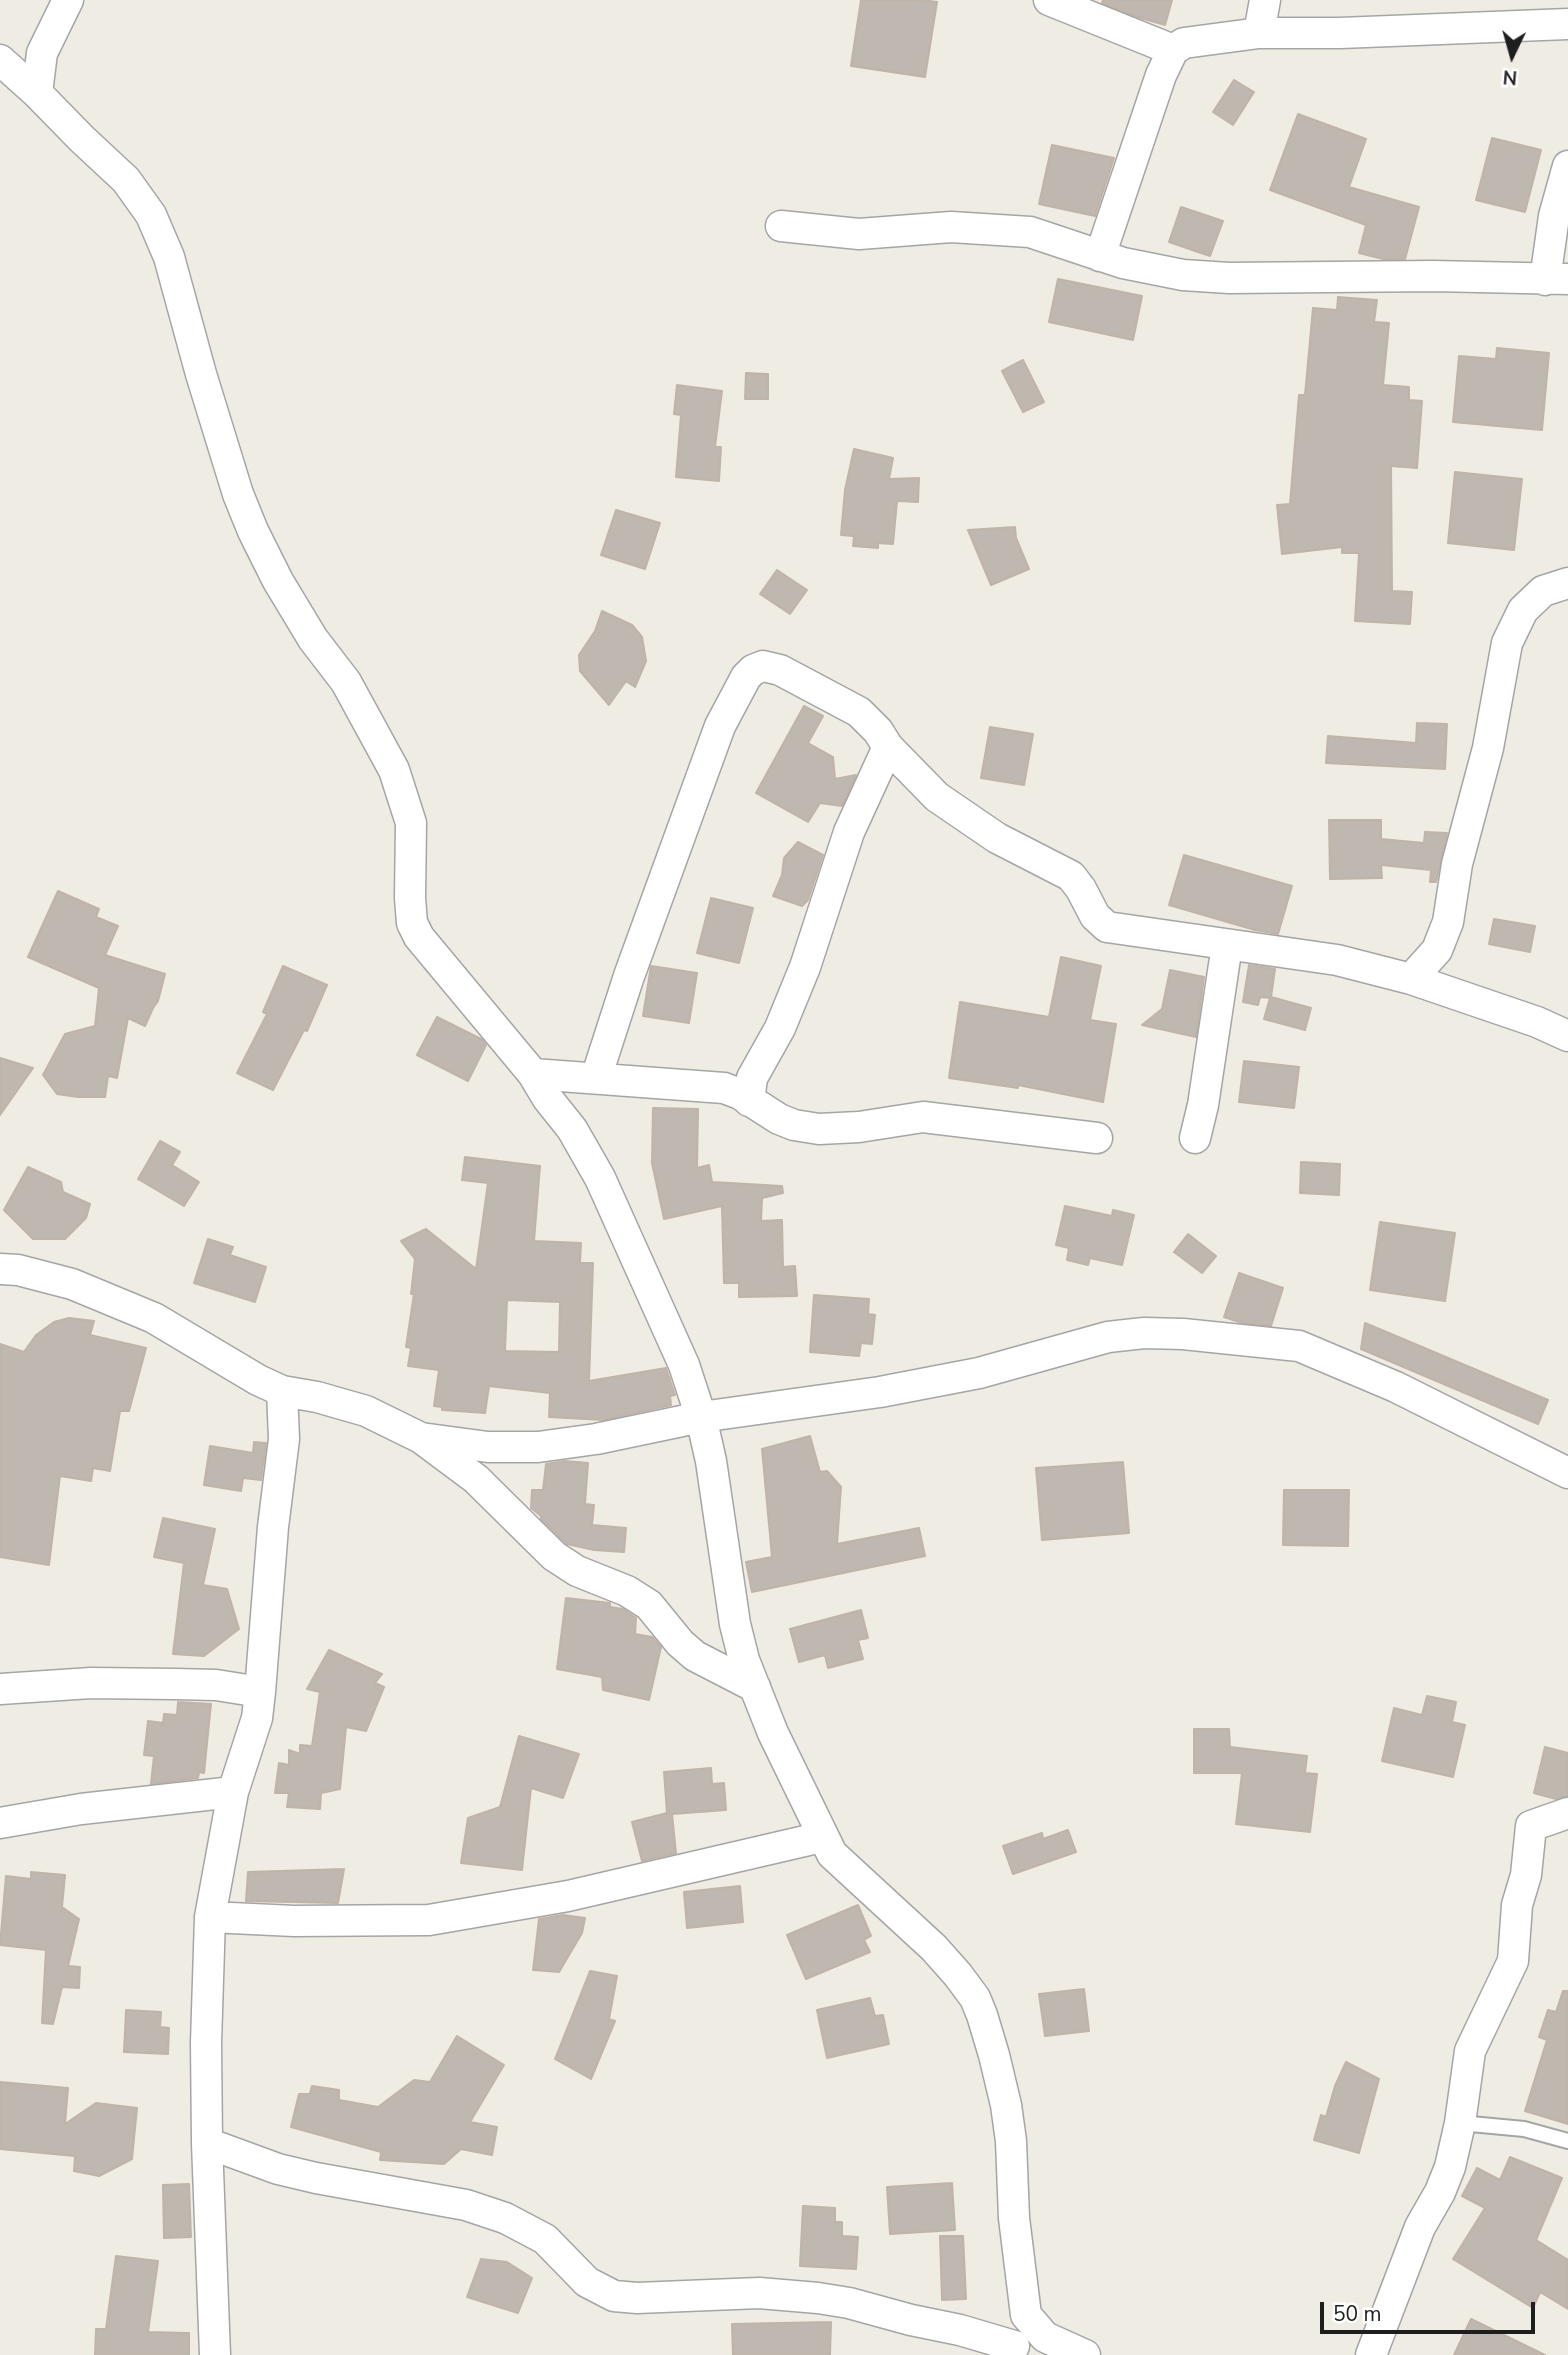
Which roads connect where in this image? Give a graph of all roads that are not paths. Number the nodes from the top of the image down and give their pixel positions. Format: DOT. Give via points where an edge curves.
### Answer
graph roads {
  1 [pos="68,0"];
  2 [pos="1049,0"];
  3 [pos="1265,0"];
  4 [pos="1568,24"];
  5 [pos="1259,33"];
  6 [pos="1173,50"];
  7 [pos="0,60"];
  8 [pos="37,93"];
  9 [pos="1568,166"];
  10 [pos="781,226"];
  11 [pos="1100,256"];
  12 [pos="1557,280"];
  13 [pos="1568,583"];
  14 [pos="888,747"];
  15 [pos="1227,945"];
  16 [pos="1411,979"];
  17 [pos="1568,1036"];
  18 [pos="533,1074"];
  19 [pos="596,1078"];
  20 [pos="750,1101"];
  21 [pos="1097,1138"];
  22 [pos="1195,1138"];
  23 [pos="0,1269"];
  24 [pos="282,1391"];
  25 [pos="701,1417"];
  26 [pos="422,1438"];
  27 [pos="1568,1473"];
  28 [pos="755,1687"];
  29 [pos="0,1689"];
  30 [pos="260,1692"];
  31 [pos="233,1792"];
  32 [pos="1568,1813"];
  33 [pos="0,1823"];
  34 [pos="822,1837"];
  35 [pos="210,1917"];
  36 [pos="1460,2123"];
  37 [pos="1568,2141"];
  38 [pos="207,2143"];
  39 [pos="1026,2315"];
  40 [pos="1012,2351"];
  41 [pos="215,2355"];
  42 [pos="1085,2355"];
  43 [pos="1371,2355"];
  1 -- 8 [label="street" via="42,53"];
  2 -- 6 [label="street"];
  3 -- 5 [label="street"];
  4 -- 5 [label="street"];
  5 -- 6 [label="street" via="1197,40"];
  6 -- 11 [label="street"];
  7 -- 8 [label="street"];
  8 -- 18 [label="street" via="126,180 152,215 253,531 278,581 346,682 394,770 411,823 410,910 419,937"];
  9 -- 12 [label="street" via="1554,216"];
  10 -- 11 [label="street" via="859,234 951,227 1030,232"];
  11 -- 12 [label="street" via="1206,277"];
  13 -- 16 [label="street" via="1543,591 1523,610 1507,643 1448,922 1437,950"];
  14 -- 15 [label="street" via="914,776 962,815 1070,876 1107,927"];
  14 -- 19 [label="street" via="868,719 836,698 771,668 758,667 746,677 720,726 628,976"];
  14 -- 20 [label="street" via="849,832 785,1016 752,1078"];
  15 -- 16 [label="street" via="1337,960"];
  15 -- 22 [label="street"];
  16 -- 17 [label="street"];
  18 -- 19 [label="street"];
  18 -- 25 [label="street" via="600,1178 684,1365"];
  19 -- 20 [label="street" via="724,1088"];
  20 -- 21 [label="street" via="779,1119 819,1129 923,1117"];
  23 -- 24 [label="street" via="72,1284 154,1318"];
  24 -- 26 [label="street" via="366,1411"];
  24 -- 30 [label="street" via="284,1439"];
  25 -- 26 [label="street" via="538,1447 488,1447"];
  25 -- 27 [label="street" via="967,1376 1108,1337 1183,1334 1299,1346 1396,1387"];
  25 -- 28 [label="street" via="735,1624"];
  26 -- 28 [label="street" via="476,1479 554,1556 649,1605 695,1656"];
  28 -- 34 [label="street"];
  29 -- 30 [label="street" via="91,1683 216,1685"];
  30 -- 31 [label="street" via="257,1718"];
  31 -- 33 [label="street"];
  31 -- 35 [label="street"];
  32 -- 36 [label="street" via="1531,1826 1513,1961 1470,2051"];
  34 -- 35 [label="street" via="568,1896 429,1920"];
  34 -- 39 [label="street" via="840,1862 934,1948 975,1998 1000,2080 1011,2141 1014,2218"];
  35 -- 38 [label="street"];
  36 -- 37 [label="lane" via="1524,2129"];
  36 -- 43 [label="street" via="1450,2167 1420,2227"];
  38 -- 40 [label="street" via="290,2172 466,2206 505,2218 545,2239 587,2282 623,2298 758,2292 818,2298 960,2330"];
  38 -- 41 [label="street"];
  39 -- 40 [label="street"];
  39 -- 42 [label="street" via="1045,2337"];
}
